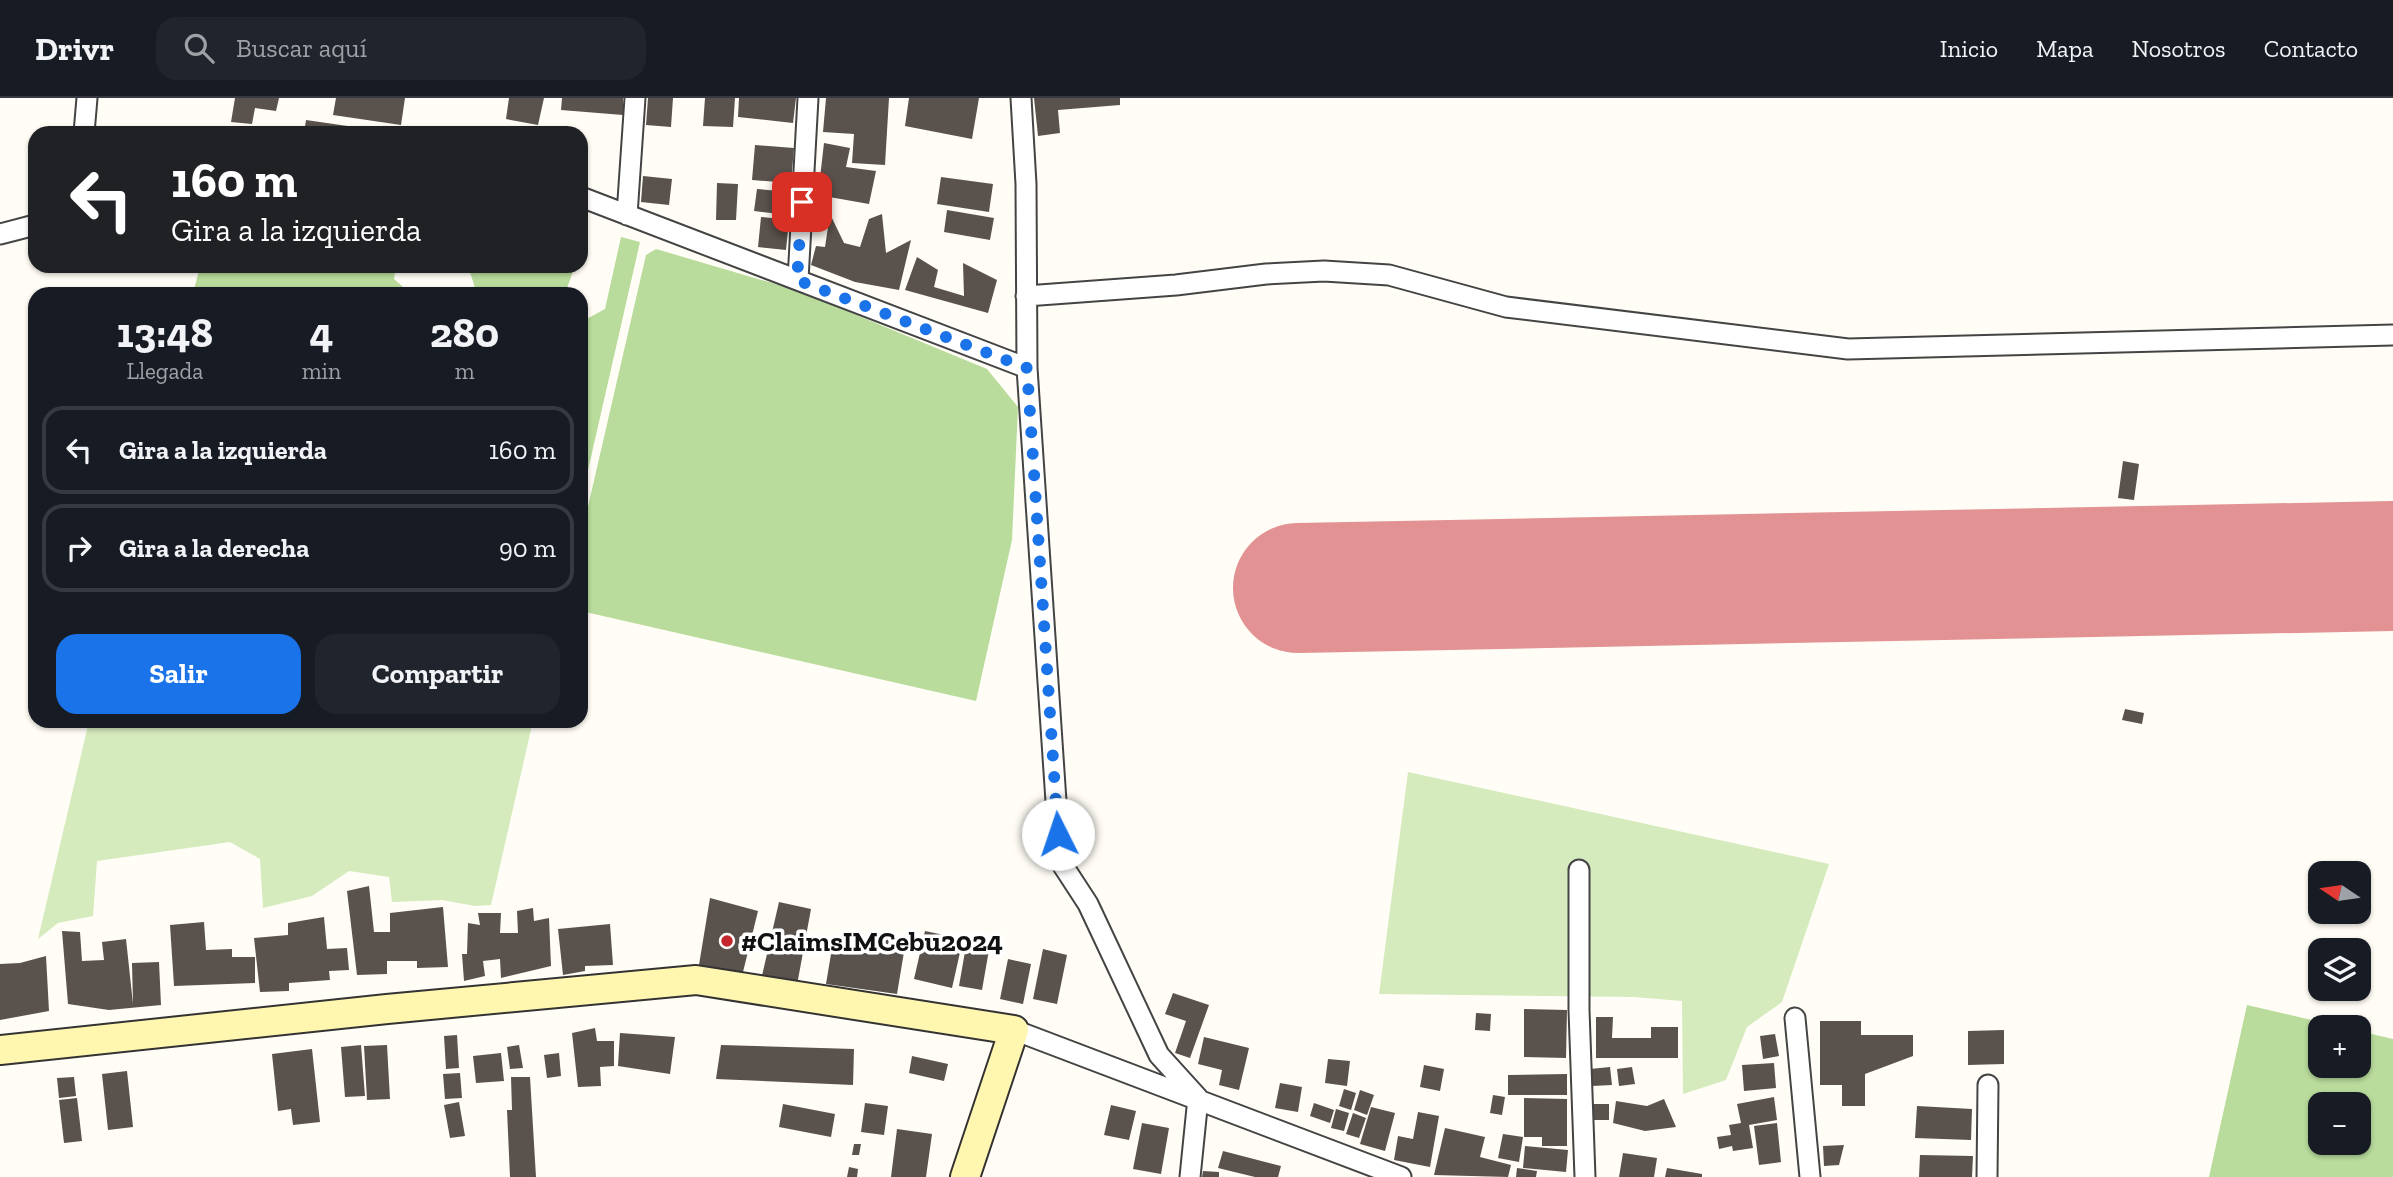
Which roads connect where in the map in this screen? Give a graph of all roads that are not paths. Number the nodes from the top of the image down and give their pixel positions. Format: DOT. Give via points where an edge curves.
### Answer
graph roads {
  1 [pos="87,98"];
  2 [pos="635,98"];
  3 [pos="808,98"];
  4 [pos="1021,98"];
  5 [pos="84,126"];
  6 [pos="588,200"];
  7 [pos="628,215"];
  8 [pos="28,227"];
  9 [pos="0,234"];
  10 [pos="797,280"];
  11 [pos="1026,296"];
  12 [pos="2393,335"];
  13 [pos="1027,368"];
  14 [pos="1579,870"];
  15 [pos="1795,1018"];
  16 [pos="1014,1030"];
  17 [pos="0,1050"];
  18 [pos="1988,1085"];
  19 [pos="1198,1098"];
  20 [pos="965,1177"];
  21 [pos="1190,1177"];
  22 [pos="1401,1177"];
  23 [pos="1585,1177"];
  24 [pos="1810,1177"];
  25 [pos="1987,1177"];
  1 -- 5 [label="street"];
  2 -- 7 [label="street"];
  3 -- 10 [label="street"];
  4 -- 11 [label="street"];
  6 -- 7 [label="street"];
  7 -- 10 [label="street"];
  8 -- 9 [label="street"];
  10 -- 13 [label="street"];
  11 -- 12 [label="street" via="1324,271 1389,275 1506,307 1848,349"];
  11 -- 13 [label="street"];
  13 -- 19 [label="street" via="1060,861 1088,904 1159,1055"];
  14 -- 23 [label="street"];
  15 -- 24 [label="street"];
  16 -- 17 [label="street" via="696,981"];
  16 -- 19 [label="street"];
  16 -- 20 [label="street"];
  18 -- 25 [label="street"];
  19 -- 21 [label="street"];
  19 -- 22 [label="street"];
}
